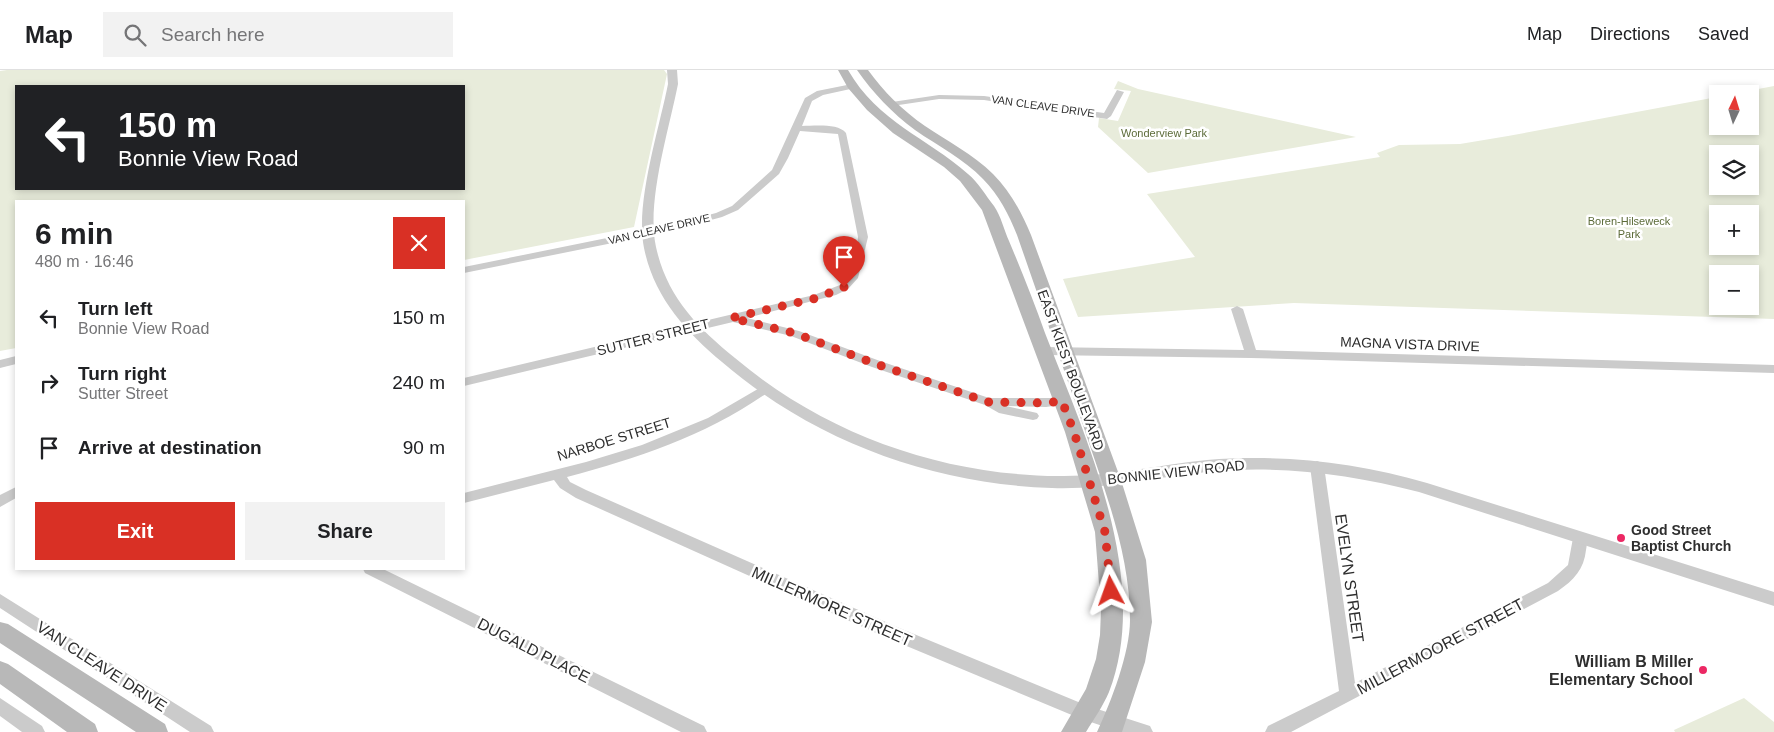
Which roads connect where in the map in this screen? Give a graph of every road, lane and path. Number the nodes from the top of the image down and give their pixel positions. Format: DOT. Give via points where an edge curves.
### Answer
graph roads {
  1 [pos="672,70"];
  2 [pos="843,70"];
  3 [pos="862,70"];
  4 [pos="852,86"];
  5 [pos="1120,92"];
  6 [pos="892,104"];
  7 [pos="798,128"];
  8 [pos="648,233"];
  9 [pos="465,270"];
  10 [pos="1237,309"];
  11 [pos="731,318"];
  12 [pos="692,328"];
  13 [pos="1045,351"];
  14 [pos="1064,351"];
  15 [pos="1251,354"];
  16 [pos="15,360"];
  17 [pos="0,364"];
  18 [pos="1774,369"];
  19 [pos="465,382"];
  20 [pos="763,390"];
  21 [pos="1062,401"];
  22 [pos="988,402"];
  23 [pos="1033,416"];
  24 [pos="1317,466"];
  25 [pos="557,474"];
  26 [pos="1100,480"];
  27 [pos="15,493"];
  28 [pos="465,498"];
  29 [pos="0,502"];
  30 [pos="1580,538"];
  31 [pos="372,570"];
  32 [pos="1774,599"];
  33 [pos="0,600"];
  34 [pos="0,631"];
  35 [pos="0,671"];
  36 [pos="1348,695"];
  37 [pos="0,706"];
  38 [pos="1079,722"];
  39 [pos="1112,728"];
  40 [pos="36,732"];
  41 [pos="86,732"];
  42 [pos="156,732"];
  43 [pos="205,732"];
  44 [pos="698,732"];
  45 [pos="1144,732"];
  46 [pos="1274,732"];
  1 -- 8 [label="street, BONNIE VIEW ROAD" via="673,84 649,198"];
  2 -- 4 [label="main road, EAST KIEST BOULEVARD"];
  3 -- 6 [label="main road, EAST KIEST BOULEVARD"];
  4 -- 7 [label="street, VAN CLEAVE DRIVE" via="812,96"];
  4 -- 13 [label="main road, EAST KIEST BOULEVARD" via="871,108 948,164 976,192 992,217"];
  5 -- 6 [label="street, VAN CLEAVE DRIVE" via="1107,116 981,98 939,97"];
  6 -- 14 [label="main road, EAST KIEST BOULEVARD" via="908,120 965,157 1003,194 1024,235"];
  7 -- 8 [label="street, VAN CLEAVE DRIVE" via="776,172 735,208 704,220"];
  7 -- 11 [label="street, SUTTER STREET" via="840,130 842,133 863,237 856,270 844,287 832,293"];
  8 -- 9 [label="street, VAN CLEAVE DRIVE"];
  8 -- 12 [label="street, BONNIE VIEW ROAD" via="650,250 663,281"];
  10 -- 15 [label="street"];
  11 -- 12 [label="street, SUTTER STREET"];
  11 -- 22 [label="street" via="794,333"];
  12 -- 19 [label="street, SUTTER STREET"];
  12 -- 20 [label="street, BONNIE VIEW ROAD"];
  13 -- 14 [label="street, MAGNA VISTA DRIVE"];
  13 -- 21 [label="main road, EAST KIEST BOULEVARD"];
  14 -- 15 [label="street, MAGNA VISTA DRIVE"];
  14 -- 26 [label="main road, EAST KIEST BOULEVARD"];
  15 -- 18 [label="street, MAGNA VISTA DRIVE"];
  16 -- 17 [label="street"];
  20 -- 25 [label="street, NARBOE STREET" via="727,414 676,438 619,458"];
  20 -- 26 [label="street, BONNIE VIEW ROAD" via="848,436 928,464 1021,480"];
  21 -- 22 [label="street"];
  21 -- 26 [label="main road, EAST KIEST BOULEVARD"];
  22 -- 23 [label="street" via="1003,410"];
  24 -- 26 [label="street, BONNIE VIEW ROAD" via="1250,463"];
  24 -- 30 [label="street, BONNIE VIEW ROAD" via="1421,486"];
  24 -- 36 [label="street, EVELYN STREET"];
  25 -- 28 [label="street, NARBOE STREET"];
  25 -- 38 [label="street, MILLERMORE STREET" via="565,485 581,494 891,632"];
  26 -- 38 [label="main road, EAST KIEST BOULEVARD" via="1112,610 1111,635 1096,692"];
  26 -- 39 [label="main road, EAST KIEST BOULEVARD" via="1136,560 1139,579 1141,622 1134,662"];
  27 -- 29 [label="street"];
  30 -- 32 [label="street, BONNIE VIEW ROAD"];
  30 -- 36 [label="street, MILLERMOORE STREET" via="1578,562 1569,576 1553,587"];
  31 -- 44 [label="street, DUGALD PLACE"];
  33 -- 43 [label="street, VAN CLEAVE DRIVE"];
  34 -- 42 [label="main road"];
  35 -- 41 [label="main road"];
  36 -- 46 [label="street, MILLERMOORE STREET"];
  37 -- 40 [label="street"];
  38 -- 39 [label="street, MILLERMORE STREET"];
  39 -- 45 [label="street"];
}
